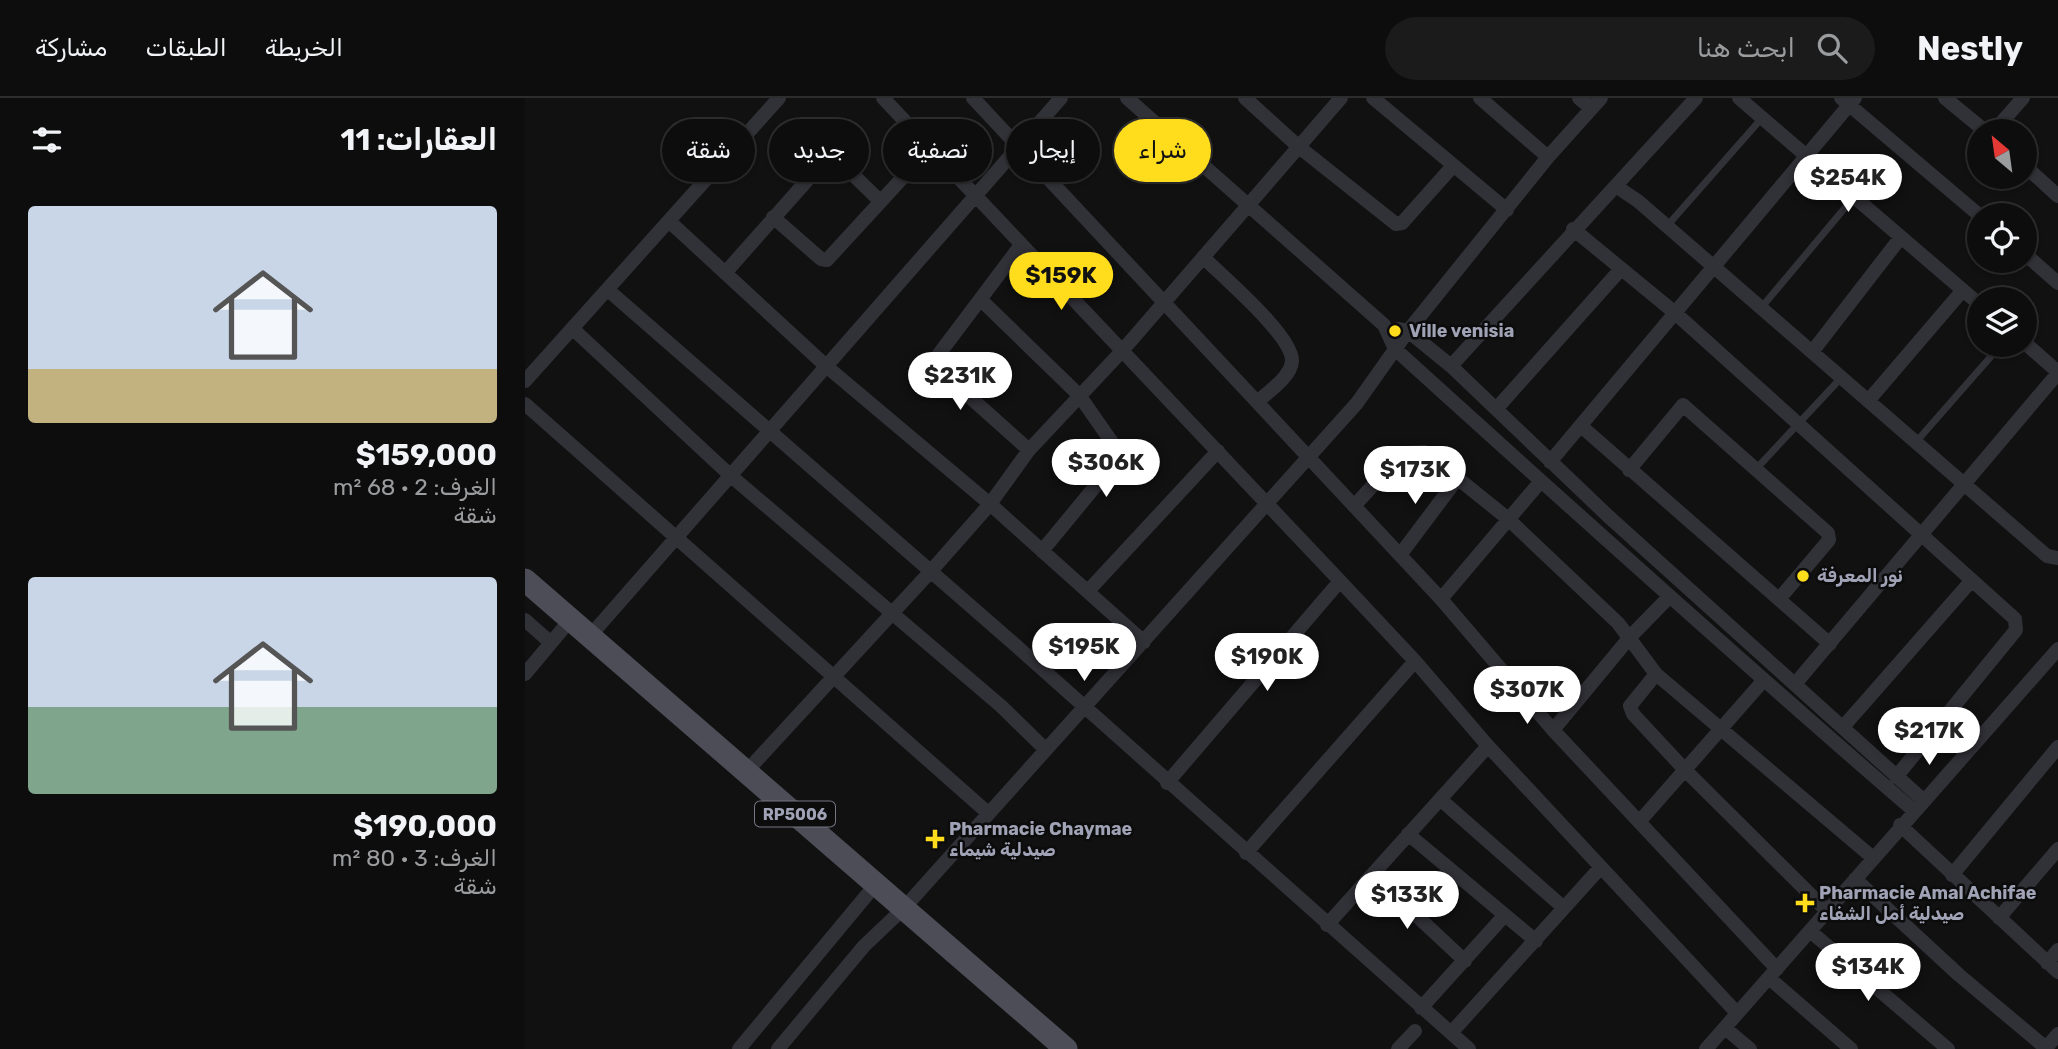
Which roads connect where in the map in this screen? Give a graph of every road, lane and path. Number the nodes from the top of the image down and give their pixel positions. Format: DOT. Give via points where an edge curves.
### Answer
graph roads {
  1 [pos="779,98"];
  2 [pos="883,98"];
  3 [pos="973,98"];
  4 [pos="1061,98"];
  5 [pos="1127,98"];
  6 [pos="1245,98"];
  7 [pos="1340,98"];
  8 [pos="1373,98"];
  9 [pos="1480,98"];
  10 [pos="1579,98"];
  11 [pos="1696,98"];
  12 [pos="1739,98"];
  13 [pos="1946,98"];
  14 [pos="2023,98"];
  15 [pos="1849,100"];
  16 [pos="1596,103"];
  17 [pos="1762,118"];
  18 [pos="902,119"];
  19 [pos="1043,119"];
  20 [pos="1971,119"];
  21 [pos="2005,119"];
  22 [pos="1006,134"];
  23 [pos="1299,147"];
  24 [pos="1807,156"];
  25 [pos="1548,157"];
  26 [pos="1006,161"];
  27 [pos="1452,167"];
  28 [pos="2037,176"];
  29 [pos="898,182"];
  30 [pos="960,182"];
  31 [pos="1051,182"];
  32 [pos="1616,187"];
  33 [pos="2057,192"];
  34 [pos="974,197"];
  35 [pos="1854,197"];
  36 [pos="880,201"];
  37 [pos="1249,204"];
  38 [pos="1967,204"];
  39 [pos="1507,210"];
  40 [pos="773,217"];
  41 [pos="670,222"];
  42 [pos="1667,227"];
  43 [pos="1573,229"];
  44 [pos="1901,237"];
  45 [pos="1021,245"];
  46 [pos="1203,257"];
  47 [pos="2037,265"];
  48 [pos="1713,267"];
  49 [pos="1621,269"];
  50 [pos="725,273"];
  51 [pos="2058,283"];
  52 [pos="608,290"];
  53 [pos="1963,290"];
  54 [pos="1967,294"];
  55 [pos="981,300"];
  56 [pos="1163,303"];
  57 [pos="1761,308"];
  58 [pos="1674,312"];
  59 [pos="1384,325"];
  60 [pos="573,329"];
  61 [pos="1408,331"];
  62 [pos="1395,349"];
  63 [pos="1122,351"];
  64 [pos="1812,352"];
  65 [pos="2037,355"];
  66 [pos="1990,357"];
  67 [pos="826,366"];
  68 [pos="1451,366"];
  69 [pos="2058,373"];
  70 [pos="1841,377"];
  71 [pos="525,381"];
  72 [pos="1079,395"];
  73 [pos="1868,401"];
  74 [pos="1257,402"];
  75 [pos="525,404"];
  76 [pos="1497,408"];
  77 [pos="1797,422"];
  78 [pos="1581,426"];
  79 [pos="769,432"];
  80 [pos="1916,442"];
  81 [pos="1030,450"];
  82 [pos="1218,451"];
  83 [pos="1308,456"];
  84 [pos="1550,462"];
  85 [pos="1629,470"];
  86 [pos="1756,470"];
  87 [pos="731,475"];
  88 [pos="1457,479"];
  89 [pos="1541,481"];
  90 [pos="1966,484"];
  91 [pos="1265,503"];
  92 [pos="989,504"];
  93 [pos="1355,506"];
  94 [pos="1507,518"];
  95 [pos="1923,535"];
  96 [pos="676,538"];
  97 [pos="1042,551"];
  98 [pos="1400,555"];
  99 [pos="2058,558"];
  100 [pos="931,571"];
  101 [pos="525,580"];
  102 [pos="1972,580"];
  103 [pos="1340,581"];
  104 [pos="1088,591"];
  105 [pos="1669,597"];
  106 [pos="1780,598"];
  107 [pos="1441,599"];
  108 [pos="892,611"];
  109 [pos="571,619"];
  110 [pos="525,621"];
  111 [pos="590,636"];
  112 [pos="1630,637"];
  113 [pos="1145,642"];
  114 [pos="551,643"];
  115 [pos="1830,644"];
  116 [pos="2058,649"];
  117 [pos="1415,661"];
  118 [pos="525,674"];
  119 [pos="1656,674"];
  120 [pos="835,676"];
  121 [pos="1763,681"];
  122 [pos="1795,684"];
  123 [pos="1084,709"];
  124 [pos="1843,727"];
  125 [pos="1553,730"];
  126 [pos="1720,731"];
  127 [pos="1487,746"];
  128 [pos="2058,747"];
  129 [pos="1045,749"];
  130 [pos="1686,771"];
  131 [pos="746,772"];
  132 [pos="1896,777"];
  133 [pos="1167,783"];
  134 [pos="1440,799"];
  135 [pos="1918,805"];
  136 [pos="988,813"];
  137 [pos="1639,821"];
  138 [pos="1900,825"];
  139 [pos="1408,834"];
  140 [pos="2058,849"];
  141 [pos="1246,853"];
  142 [pos="1872,857"];
  143 [pos="1601,867"];
  144 [pos="1952,875"];
  145 [pos="1373,876"];
  146 [pos="1855,879"];
  147 [pos="876,884"];
  148 [pos="904,908"];
  149 [pos="1564,908"];
  150 [pos="1826,910"];
  151 [pos="1504,916"];
  152 [pos="1999,918"];
  153 [pos="1328,925"];
  154 [pos="1810,931"];
  155 [pos="1536,941"];
  156 [pos="2058,950"];
  157 [pos="1465,961"];
  158 [pos="2052,967"];
  159 [pos="1773,973"];
  160 [pos="1421,1008"];
  161 [pos="1737,1013"];
  162 [pos="1725,1028"];
  163 [pos="1415,1031"];
  164 [pos="1451,1033"];
  165 [pos="2058,1034"];
  166 [pos="739,1049"];
  167 [pos="778,1049"];
  168 [pos="1066,1049"];
  169 [pos="1398,1049"];
  170 [pos="1469,1049"];
  171 [pos="1706,1049"];
  172 [pos="1750,1049"];
  173 [pos="1851,1049"];
  174 [pos="1948,1049"];
  175 [pos="2046,1049"];
  1 -- 41 [label="street"];
  2 -- 18 [label="street"];
  3 -- 22 [label="street"];
  4 -- 19 [label="street"];
  5 -- 37 [label="street"];
  6 -- 23 [label="street"];
  7 -- 23 [label="street"];
  8 -- 27 [label="street"];
  9 -- 25 [label="street"];
  10 -- 16 [label="street"];
  11 -- 32 [label="street"];
  12 -- 17 [label="street"];
  13 -- 20 [label="street"];
  14 -- 21 [label="street"];
  15 -- 24 [label="street"];
  15 -- 38 [label="street"];
  16 -- 25 [label="street"];
  17 -- 24 [label="street"];
  17 -- 42 [label="lane"];
  23 -- 27 [label="street" via="1396,224 1402,223"];
  23 -- 37 [label="street"];
  24 -- 35 [label="street"];
  24 -- 48 [label="street"];
  25 -- 39 [label="street"];
  26 -- 34 [label="street"];
  27 -- 39 [label="street"];
  28 -- 33 [label="street"];
  29 -- 36 [label="street"];
  30 -- 34 [label="street"];
  31 -- 56 [label="street"];
  32 -- 42 [label="street"];
  32 -- 43 [label="street"];
  34 -- 45 [label="street"];
  34 -- 67 [label="street"];
  35 -- 44 [label="street"];
  35 -- 57 [label="lane"];
  36 -- 40 [label="street" via="827,260"];
  36 -- 40 [label="street" via="837,159 830,158"];
  37 -- 46 [label="street"];
  37 -- 59 [label="street"];
  39 -- 61 [label="street"];
  40 -- 50 [label="street"];
  41 -- 50 [label="street"];
  41 -- 52 [label="street"];
  42 -- 48 [label="street"];
  43 -- 49 [label="street"];
  43 -- 68 [label="street"];
  44 -- 53 [label="street"];
  44 -- 64 [label="street"];
  45 -- 55 [label="street"];
  45 -- 63 [label="street"];
  46 -- 56 [label="street"];
  46 -- 74 [label="street" via="1279,334 1291,354 1288,373"];
  47 -- 51 [label="street"];
  48 -- 57 [label="street"];
  48 -- 58 [label="street"];
  49 -- 58 [label="street"];
  49 -- 76 [label="street"];
  50 -- 67 [label="street"];
  52 -- 60 [label="street"];
  52 -- 79 [label="street"];
  53 -- 54 [label="street"];
  53 -- 73 [label="street"];
  55 -- 72 [label="street"];
  55 -- 81 [label="street" via="939,354 939,367"];
  56 -- 63 [label="street"];
  56 -- 74 [label="street"];
  57 -- 64 [label="street"];
  58 -- 77 [label="street"];
  58 -- 78 [label="street"];
  59 -- 61 [label="street"];
  59 -- 62 [label="street"];
  60 -- 71 [label="street"];
  60 -- 87 [label="street"];
  61 -- 62 [label="street"];
  61 -- 68 [label="street"];
  62 -- 83 [label="street" via="1368,390"];
  62 -- 89 [label="street"];
  63 -- 72 [label="street"];
  63 -- 82 [label="street"];
  64 -- 70 [label="street"];
  65 -- 69 [label="street"];
  66 -- 80 [label="lane"];
  67 -- 79 [label="street"];
  67 -- 92 [label="street"];
  68 -- 76 [label="street"];
  69 -- 90 [label="street"];
  70 -- 73 [label="street"];
  70 -- 77 [label="lane"];
  72 -- 81 [label="street"];
  72 -- 97 [label="street" via="1117,446 1117,460"];
  73 -- 80 [label="street"];
  74 -- 83 [label="street"];
  75 -- 96 [label="street"];
  76 -- 84 [label="street"];
  77 -- 86 [label="lane"];
  77 -- 95 [label="street"];
  78 -- 84 [label="street"];
  78 -- 85 [label="street"];
  79 -- 87 [label="street"];
  79 -- 100 [label="street"];
  80 -- 90 [label="street"];
  81 -- 92 [label="street"];
  82 -- 91 [label="street"];
  82 -- 104 [label="street"];
  83 -- 91 [label="street"];
  83 -- 93 [label="street"];
  84 -- 122 [label="street"];
  85 -- 86 [label="street" via="1683,405"];
  85 -- 106 [label="street"];
  86 -- 106 [label="street" via="1829,536"];
  87 -- 96 [label="street"];
  87 -- 108 [label="street"];
  88 -- 93 [label="street" via="1425,452 1410,451 1403,453"];
  88 -- 94 [label="street"];
  88 -- 98 [label="street"];
  89 -- 94 [label="street"];
  89 -- 105 [label="street"];
  90 -- 95 [label="street"];
  90 -- 99 [label="street" via="2046,556"];
  91 -- 103 [label="street"];
  91 -- 113 [label="street"];
  92 -- 97 [label="street"];
  92 -- 100 [label="street"];
  93 -- 98 [label="street"];
  94 -- 107 [label="street"];
  94 -- 112 [label="street"];
  95 -- 102 [label="street"];
  95 -- 115 [label="street"];
  96 -- 111 [label="street"];
  96 -- 120 [label="street"];
  97 -- 104 [label="street"];
  98 -- 107 [label="street"];
  100 -- 108 [label="street"];
  100 -- 123 [label="street"];
  101 -- 109 [label="main road, RP5006"];
  102 -- 124 [label="street"];
  102 -- 132 [label="street" via="2015,619 2016,629"];
  103 -- 117 [label="street"];
  103 -- 133 [label="street"];
  104 -- 113 [label="street"];
  105 -- 112 [label="street"];
  105 -- 121 [label="street"];
  106 -- 115 [label="street"];
  107 -- 125 [label="street"];
  108 -- 120 [label="street"];
  108 -- 129 [label="street"];
  109 -- 111 [label="main road, RP5006"];
  109 -- 114 [label="street"];
  110 -- 114 [label="street"];
  111 -- 131 [label="main road, RP5006"];
  112 -- 119 [label="street"];
  112 -- 125 [label="street"];
  113 -- 123 [label="street"];
  114 -- 118 [label="street"];
  115 -- 122 [label="street"];
  116 -- 135 [label="street"];
  117 -- 127 [label="street"];
  117 -- 141 [label="street"];
  119 -- 126 [label="street"];
  119 -- 130 [label="street" via="1630,706"];
  120 -- 131 [label="street"];
  120 -- 136 [label="street"];
  121 -- 126 [label="street"];
  121 -- 135 [label="street"];
  122 -- 124 [label="street"];
  123 -- 129 [label="street"];
  123 -- 133 [label="street"];
  124 -- 132 [label="street"];
  125 -- 137 [label="street"];
  126 -- 130 [label="street"];
  126 -- 142 [label="street"];
  127 -- 134 [label="street"];
  127 -- 143 [label="street"];
  128 -- 144 [label="street"];
  129 -- 136 [label="street"];
  130 -- 137 [label="street"];
  130 -- 150 [label="street"];
  131 -- 147 [label="main road, RP5006"];
  132 -- 135 [label="street"];
  133 -- 141 [label="street"];
  134 -- 139 [label="street"];
  134 -- 149 [label="street"];
  135 -- 138 [label="street"];
  136 -- 148 [label="street"];
  137 -- 159 [label="street"];
  138 -- 142 [label="street"];
  138 -- 144 [label="street"];
  139 -- 145 [label="street"];
  139 -- 151 [label="street"];
  140 -- 152 [label="street"];
  141 -- 153 [label="street"];
  142 -- 146 [label="street"];
  143 -- 149 [label="street"];
  143 -- 161 [label="street"];
  144 -- 152 [label="street"];
  145 -- 153 [label="street"];
  145 -- 157 [label="street"];
  146 -- 150 [label="street"];
  146 -- 175 [label="street"];
  147 -- 148 [label="main road, RP5006"];
  147 -- 166 [label="street"];
  148 -- 167 [label="street" via="864,946"];
  148 -- 168 [label="main road, RP5006"];
  149 -- 155 [label="street"];
  150 -- 154 [label="street"];
  151 -- 155 [label="street"];
  151 -- 157 [label="street"];
  152 -- 158 [label="street"];
  153 -- 160 [label="street"];
  154 -- 159 [label="street"];
  154 -- 174 [label="street"];
  155 -- 164 [label="street"];
  156 -- 158 [label="street"];
  157 -- 160 [label="street"];
  159 -- 161 [label="street"];
  159 -- 173 [label="street"];
  160 -- 164 [label="street"];
  161 -- 162 [label="street"];
  162 -- 171 [label="street"];
  162 -- 172 [label="street"];
  163 -- 169 [label="street"];
  164 -- 170 [label="street"];
  165 -- 175 [label="street"];
}
